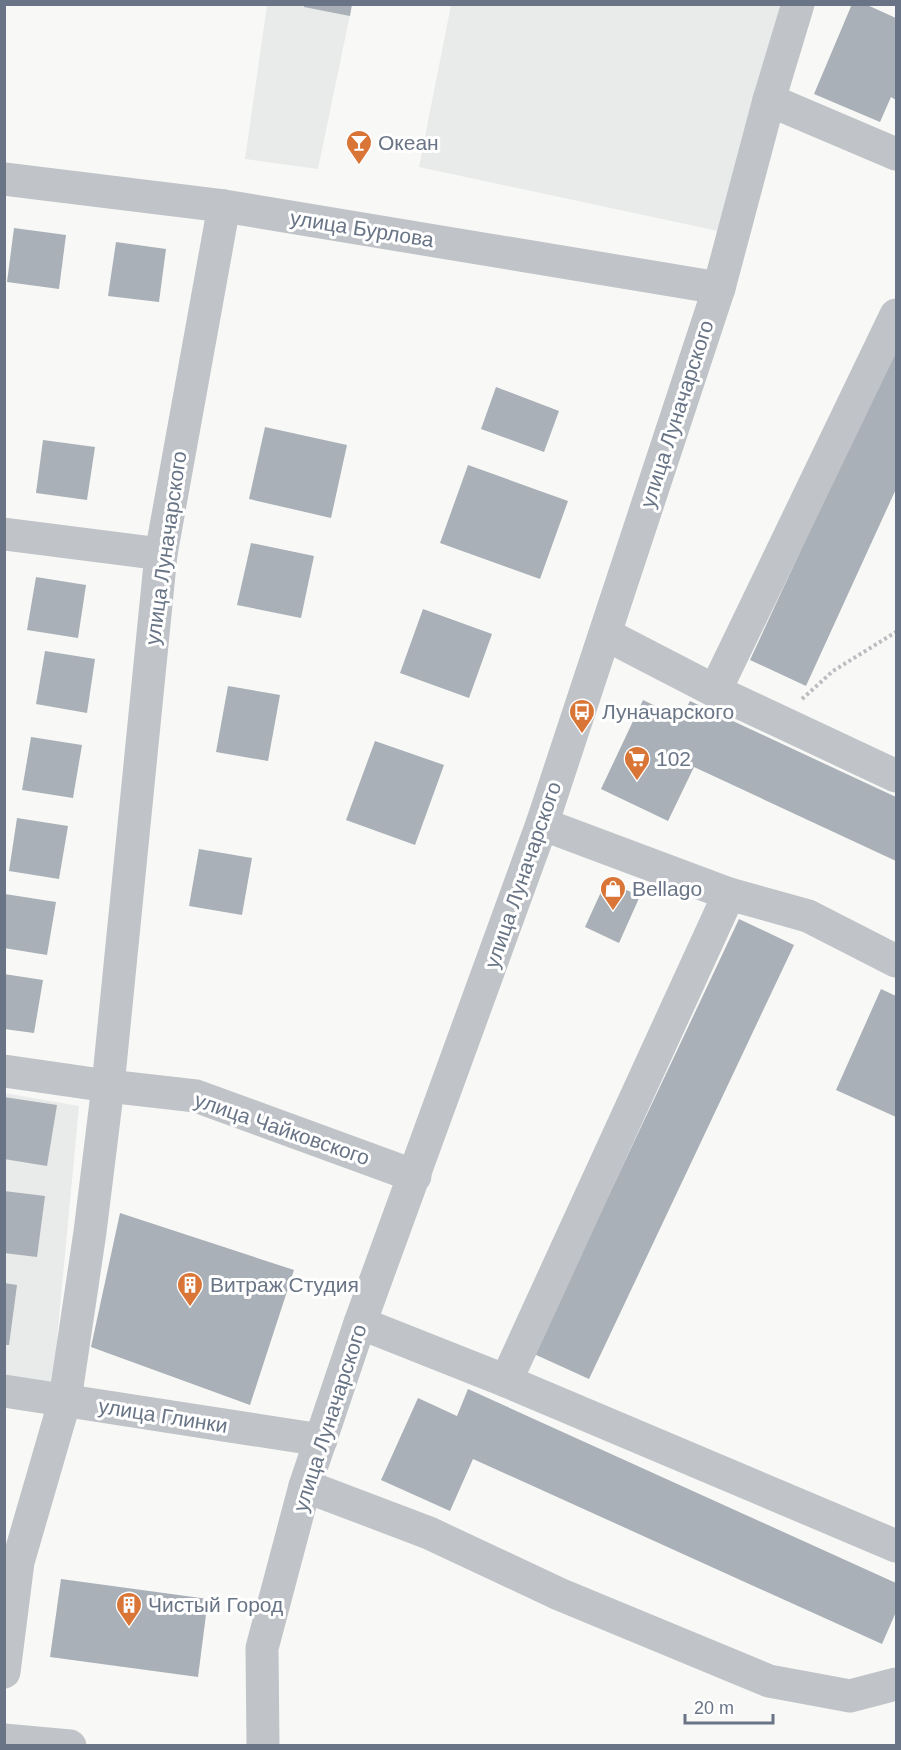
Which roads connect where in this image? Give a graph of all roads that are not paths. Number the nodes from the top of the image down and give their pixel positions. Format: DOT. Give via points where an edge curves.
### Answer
graph roads {
  1 [pos="798,4"];
  2 [pos="770,100"];
  3 [pos="897,154"];
  4 [pos="4,179"];
  5 [pos="224,206"];
  6 [pos="719,288"];
  7 [pos="897,315"];
  8 [pos="4,534"];
  9 [pos="161,554"];
  10 [pos="605,634"];
  11 [pos="715,691"];
  12 [pos="897,776"];
  13 [pos="542,824"];
  14 [pos="729,894"];
  15 [pos="897,961"];
  16 [pos="4,1071"];
  17 [pos="108,1086"];
  18 [pos="415,1176"];
  19 [pos="360,1323"];
  20 [pos="506,1381"];
  21 [pos="4,1391"];
  22 [pos="65,1400"];
  23 [pos="321,1440"];
  24 [pos="305,1486"];
  25 [pos="897,1546"];
  26 [pos="4,1672"];
  27 [pos="897,1684"];
  28 [pos="4,1740"];
  29 [pos="70,1746"];
  30 [pos="263,1746"];
  1 -- 2 [label="street, улица Луначарского"];
  2 -- 3 [label="street"];
  2 -- 6 [label="street, улица Луначарского"];
  4 -- 5 [label="street, улица Бурлова"];
  5 -- 6 [label="street, улица Бурлова"];
  5 -- 9 [label="street, улица Луначарского"];
  6 -- 10 [label="street, улица Луначарского"];
  7 -- 11 [label="street"];
  8 -- 9 [label="street"];
  9 -- 17 [label="street, улица Луначарского"];
  10 -- 11 [label="street"];
  10 -- 13 [label="street, улица Луначарского"];
  11 -- 12 [label="street"];
  13 -- 14 [label="street"];
  13 -- 18 [label="street, улица Луначарского"];
  14 -- 15 [label="street" via="808,916"];
  14 -- 20 [label="street"];
  16 -- 17 [label="street, улица Чайковского"];
  17 -- 18 [label="street, улица Чайковского" via="196,1096"];
  17 -- 22 [label="street, улица Луначарского"];
  18 -- 19 [label="street, улица Луначарского"];
  19 -- 20 [label="street"];
  19 -- 23 [label="street, улица Луначарского"];
  20 -- 25 [label="street"];
  21 -- 22 [label="street, улица Глинки"];
  22 -- 23 [label="street, улица Глинки"];
  22 -- 26 [label="street, улица Луначарского" via="18,1562"];
  23 -- 24 [label="street, улица Луначарского"];
  24 -- 27 [label="street" via="429,1533 560,1594 769,1681 850,1696"];
  24 -- 30 [label="street, улица Луначарского" via="262,1648"];
  28 -- 29 [label="street"];
}
